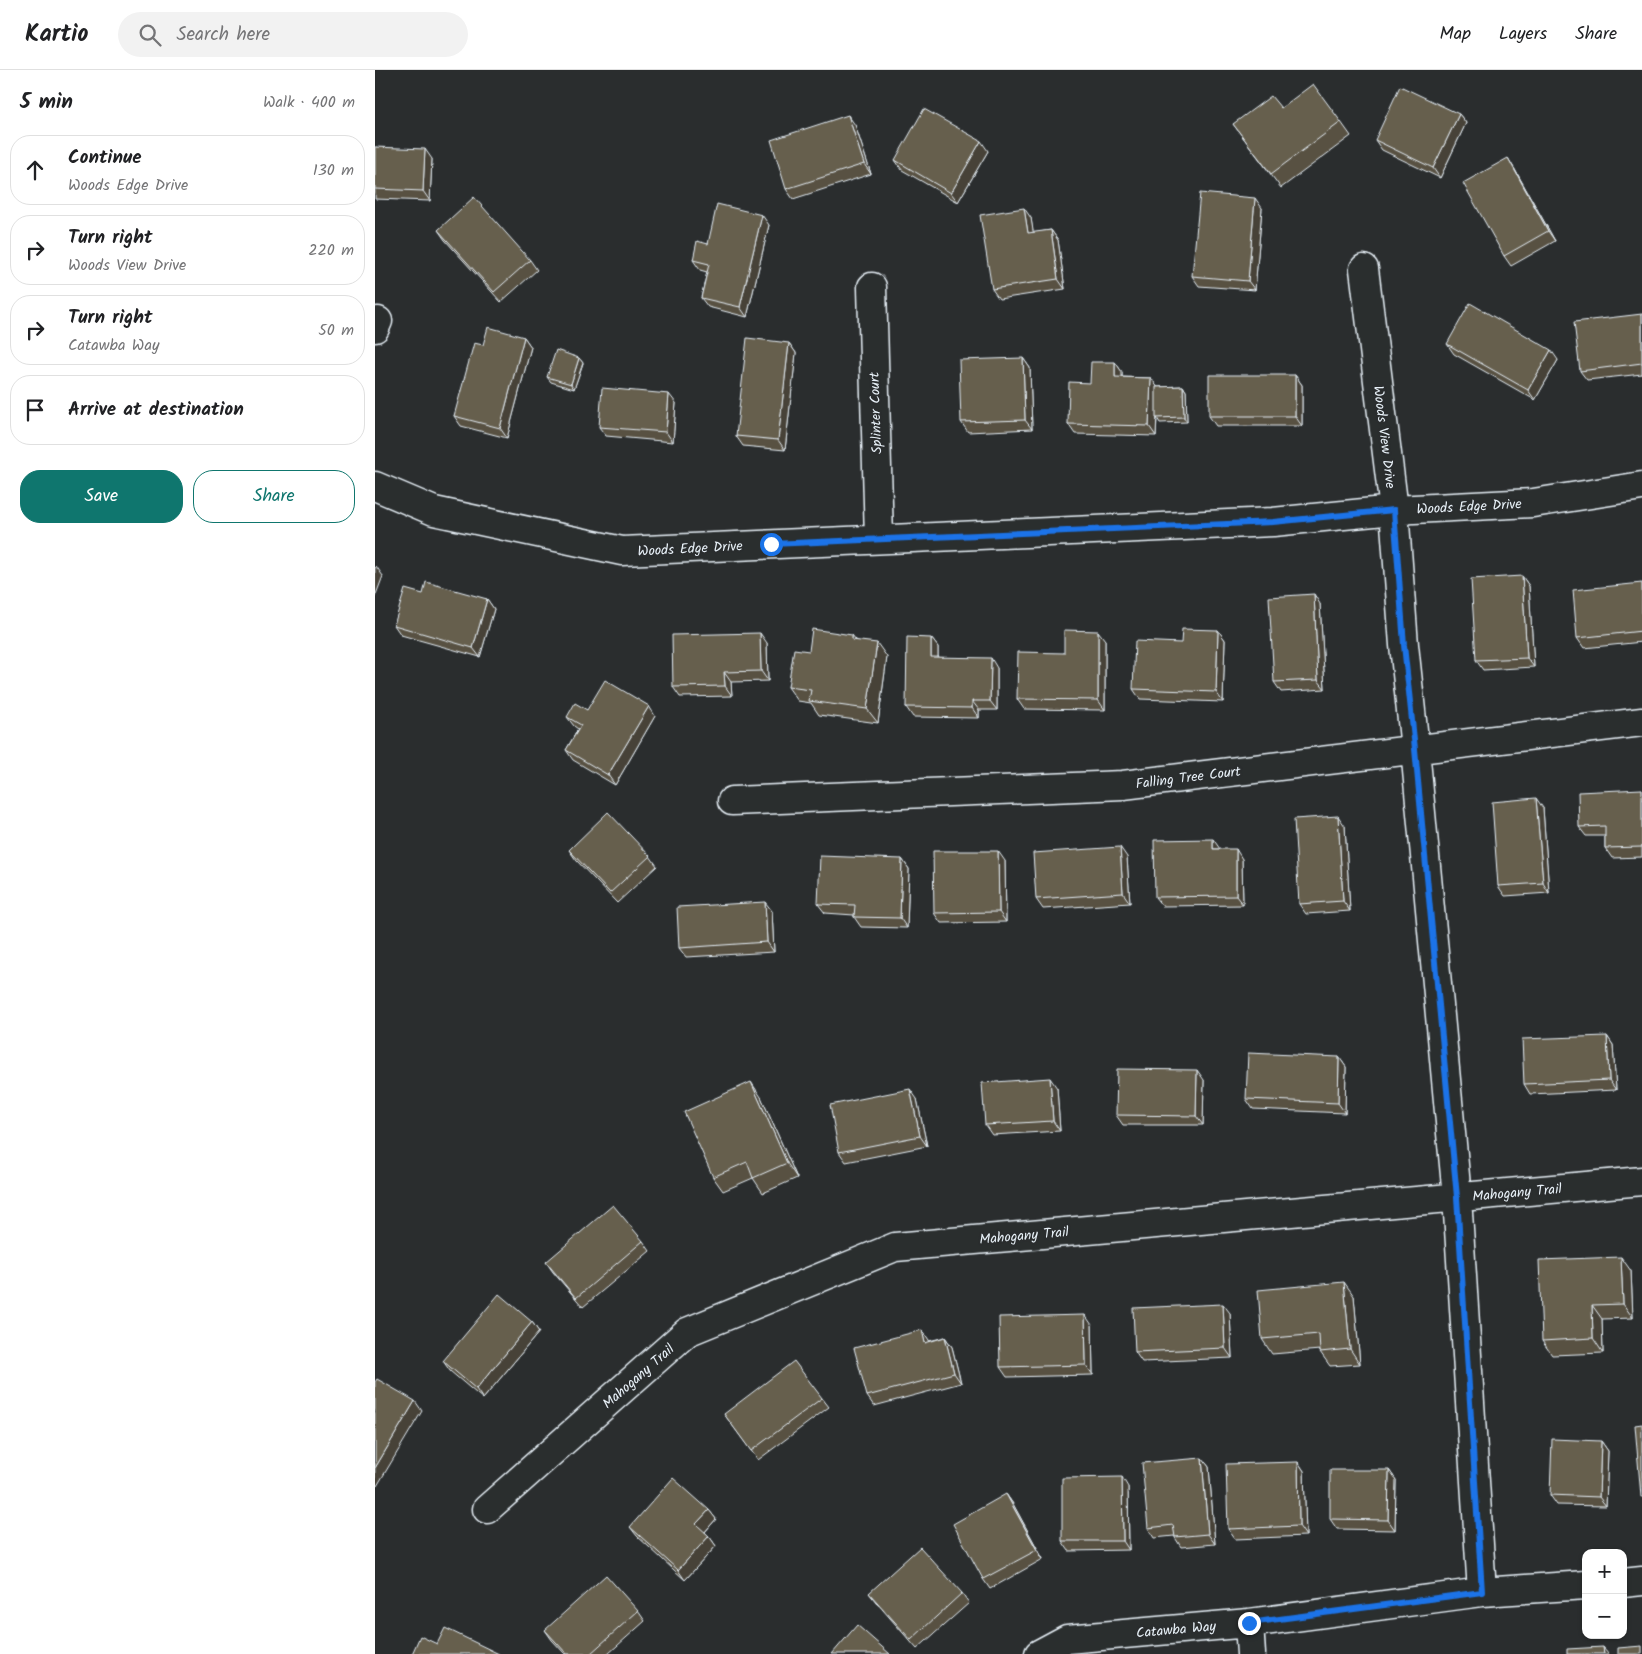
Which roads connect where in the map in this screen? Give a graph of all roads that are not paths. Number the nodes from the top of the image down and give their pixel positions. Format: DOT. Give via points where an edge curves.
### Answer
graph roads {
  1 [pos="1364,269"];
  2 [pos="871,286"];
  3 [pos="375,486"];
  4 [pos="1642,486"];
  5 [pos="1394,510"];
  6 [pos="879,539"];
  7 [pos="1642,722"];
  8 [pos="1415,749"];
  9 [pos="732,801"];
  10 [pos="1642,1181"];
  11 [pos="1457,1197"];
  12 [pos="487,1509"];
  13 [pos="1642,1581"];
  14 [pos="1627,1583"];
  15 [pos="1582,1585"];
  16 [pos="1482,1592"];
  17 [pos="1249,1623"];
  18 [pos="1039,1654"];
  19 [pos="1251,1654"];
  1 -- 5 [label="street, Woods View Drive"];
  2 -- 6 [label="street, Splinter Court"];
  3 -- 6 [label="street, Woods Edge Drive" via="433,511 622,551"];
  4 -- 5 [label="street, Woods Edge Drive" via="1533,503"];
  5 -- 6 [label="street, Woods Edge Drive" via="1273,522"];
  5 -- 8 [label="street, Woods View Drive"];
  7 -- 8 [label="street, Falling Tree Court"];
  8 -- 9 [label="street, Falling Tree Court" via="1123,785"];
  8 -- 11 [label="street, Woods View Drive"];
  10 -- 11 [label="street, Mahogany Trail"];
  11 -- 12 [label="street, Mahogany Trail" via="895,1247 687,1332"];
  11 -- 16 [label="street, Woods View Drive"];
  13 -- 14 [label="street"];
  15 -- 16 [label="street, Catawba Way"];
  16 -- 17 [label="street, Catawba Way"];
  17 -- 18 [label="street, Catawba Way" via="1067,1639"];
  17 -- 19 [label="street"];
}
